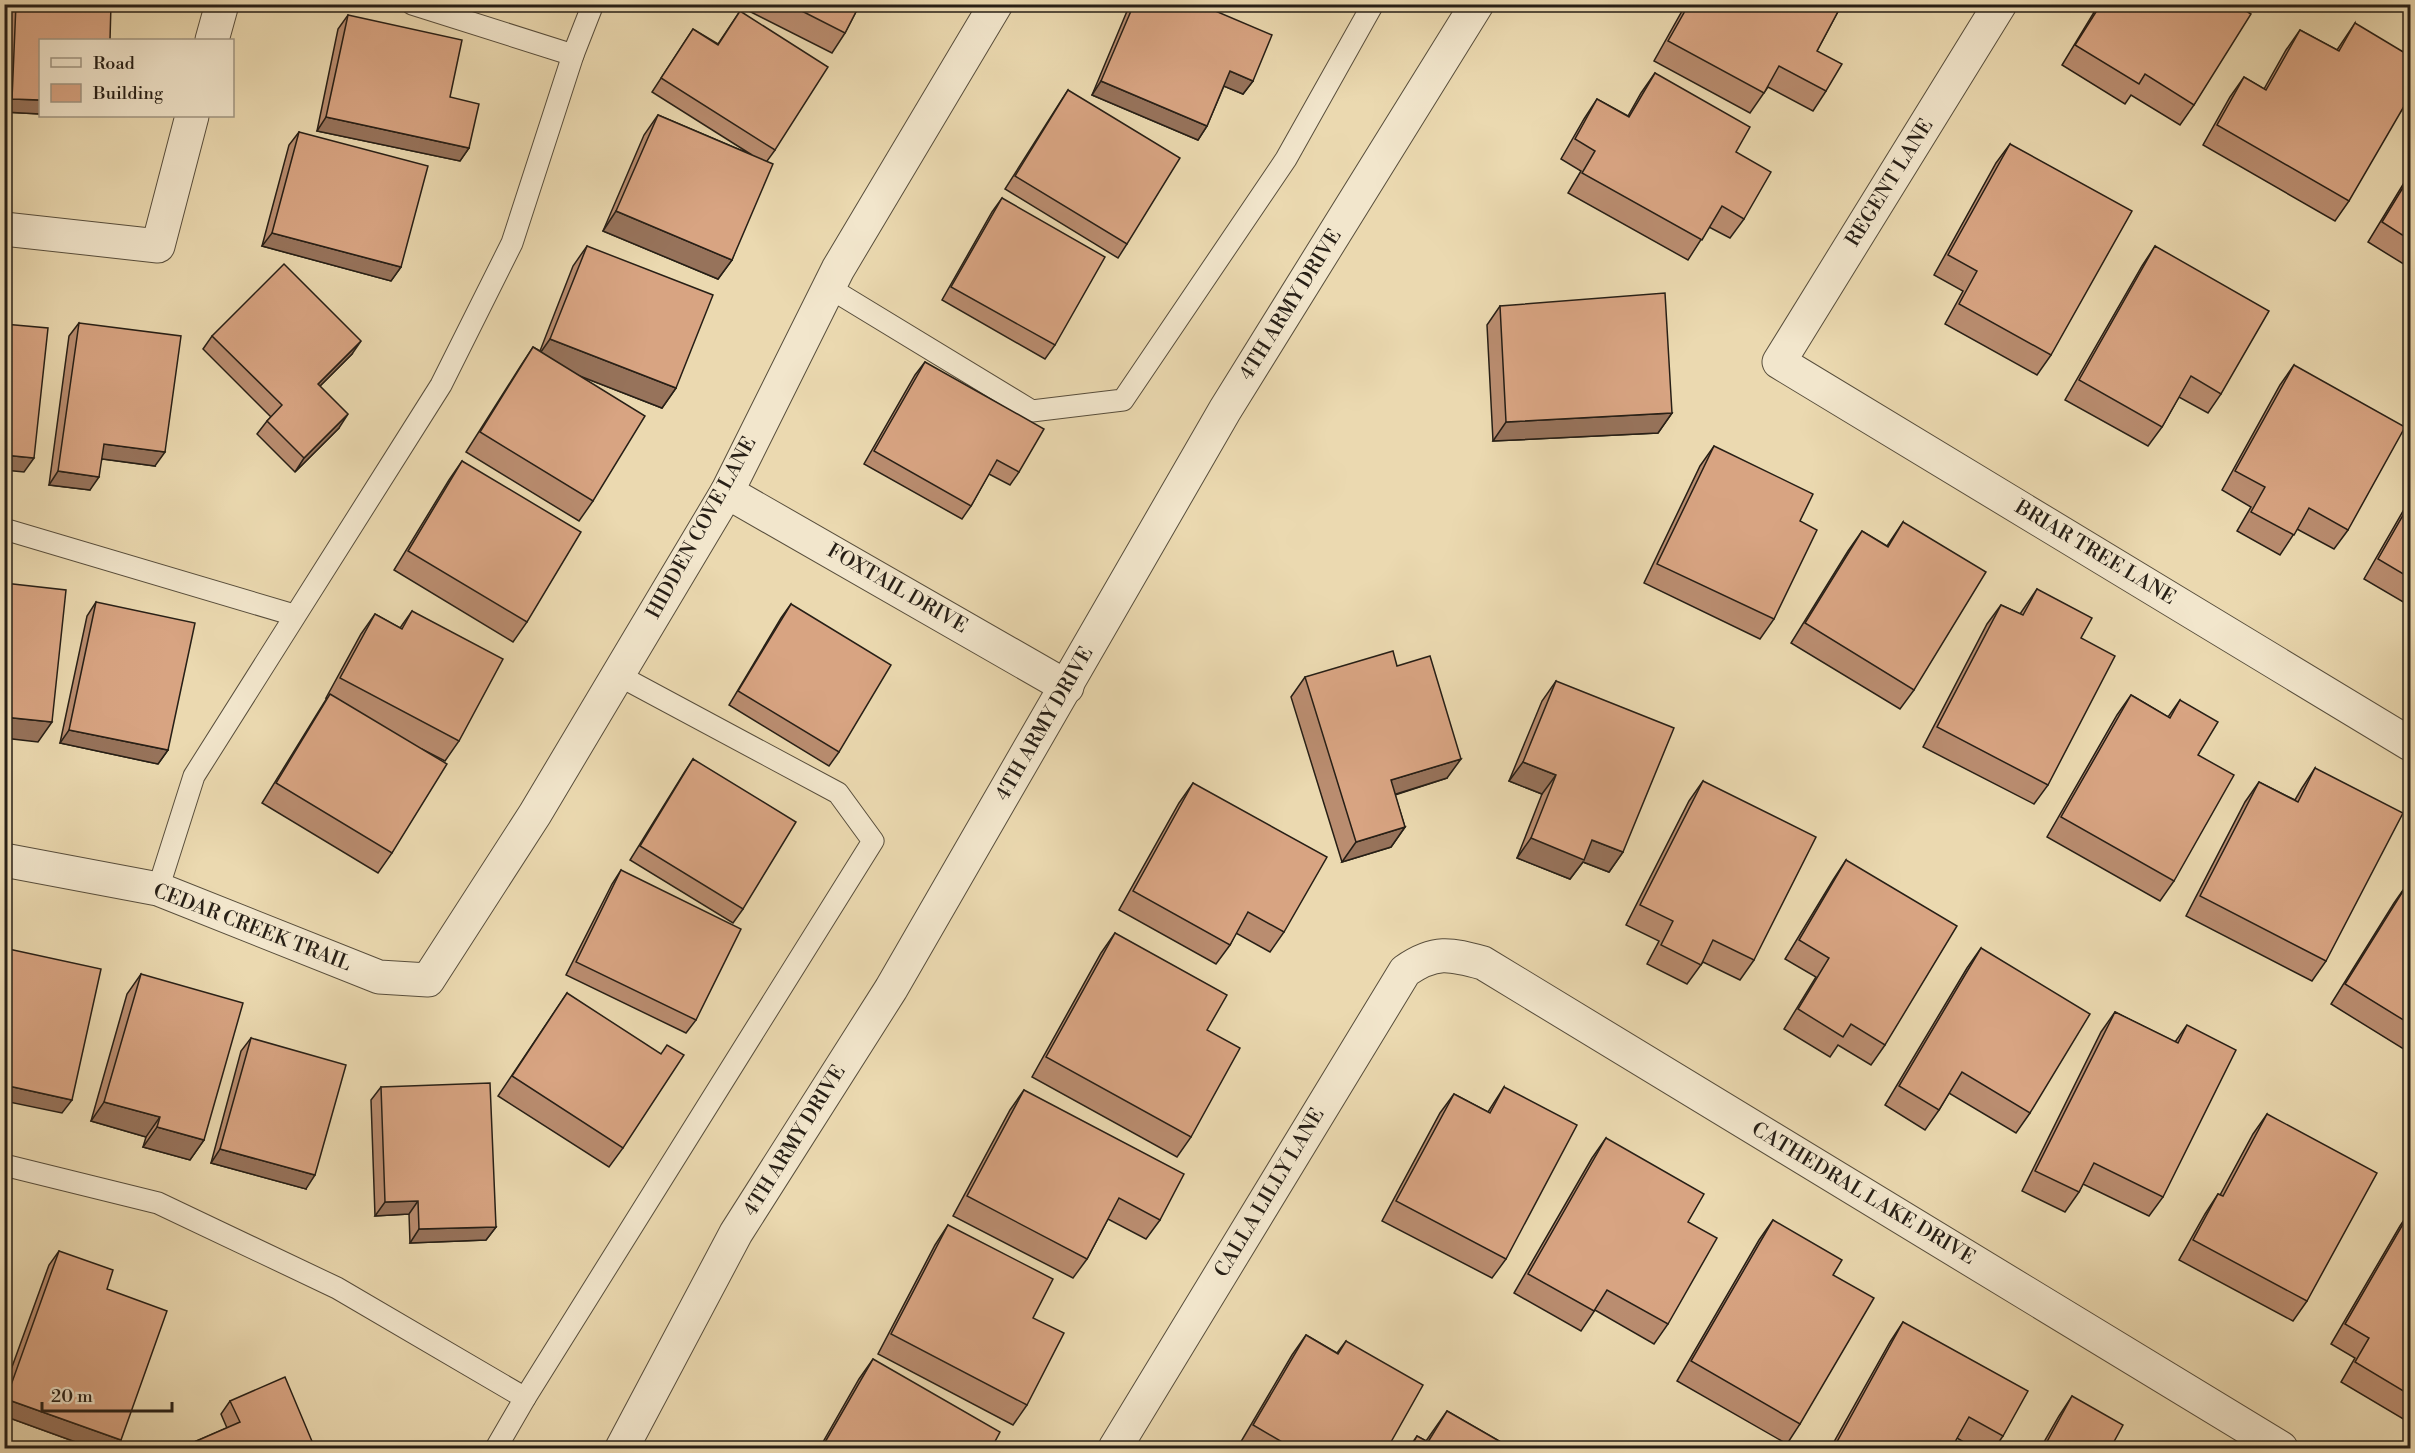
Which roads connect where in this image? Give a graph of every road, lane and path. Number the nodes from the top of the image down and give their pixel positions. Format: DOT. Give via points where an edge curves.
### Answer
graph roads {
  1 [pos="222,4"];
  2 [pos="412,4"];
  3 [pos="593,4"];
  4 [pos="996,4"];
  5 [pos="1373,4"];
  6 [pos="1477,4"];
  7 [pos="2000,4"];
  8 [pos="212,39"];
  9 [pos="573,55"];
  10 [pos="192,117"];
  11 [pos="4,229"];
  12 [pos="828,287"];
  13 [pos="1779,362"];
  14 [pos="727,492"];
  15 [pos="4,529"];
  16 [pos="294,615"];
  17 [pos="618,675"];
  18 [pos="1067,687"];
  19 [pos="2410,744"];
  20 [pos="4,860"];
  21 [pos="158,889"];
  22 [pos="1440,954"];
  23 [pos="428,980"];
  24 [pos="4,1165"];
  25 [pos="525,1398"];
  26 [pos="496,1449"];
  27 [pos="622,1449"];
  28 [pos="1115,1449"];
  29 [pos="2281,1449"];
  1 -- 8 [label="street"];
  2 -- 9 [label="lane"];
  3 -- 9 [label="lane"];
  4 -- 12 [label="street, HIDDEN COVE LANE"];
  5 -- 12 [label="lane" via="1286,159 1123,400 1032,411"];
  6 -- 18 [label="street, 4TH ARMY DRIVE" via="1225,410"];
  7 -- 13 [label="street, REGENT LANE"];
  9 -- 16 [label="lane" via="512,243 441,385"];
  10 -- 11 [label="street" via="158,246"];
  12 -- 14 [label="street, HIDDEN COVE LANE"];
  13 -- 19 [label="street, BRIAR TREE LANE"];
  14 -- 17 [label="street, HIDDEN COVE LANE"];
  14 -- 18 [label="street, FOXTAIL DRIVE"];
  15 -- 16 [label="lane"];
  16 -- 21 [label="lane" via="194,776"];
  17 -- 23 [label="street, HIDDEN COVE LANE" via="535,814"];
  17 -- 25 [label="lane" via="838,793 873,841"];
  18 -- 27 [label="street, 4TH ARMY DRIVE" via="891,989 736,1233"];
  20 -- 21 [label="street, CEDAR CREEK TRAIL"];
  21 -- 23 [label="street, CEDAR CREEK TRAIL" via="379,977"];
  22 -- 28 [label="street, CALLA LILLY LANE" via="1405,971"];
  22 -- 29 [label="street, CATHEDRAL LAKE DRIVE" via="1483,963"];
  24 -- 25 [label="lane" via="158,1203 337,1288"];
  25 -- 26 [label="lane"];
}
